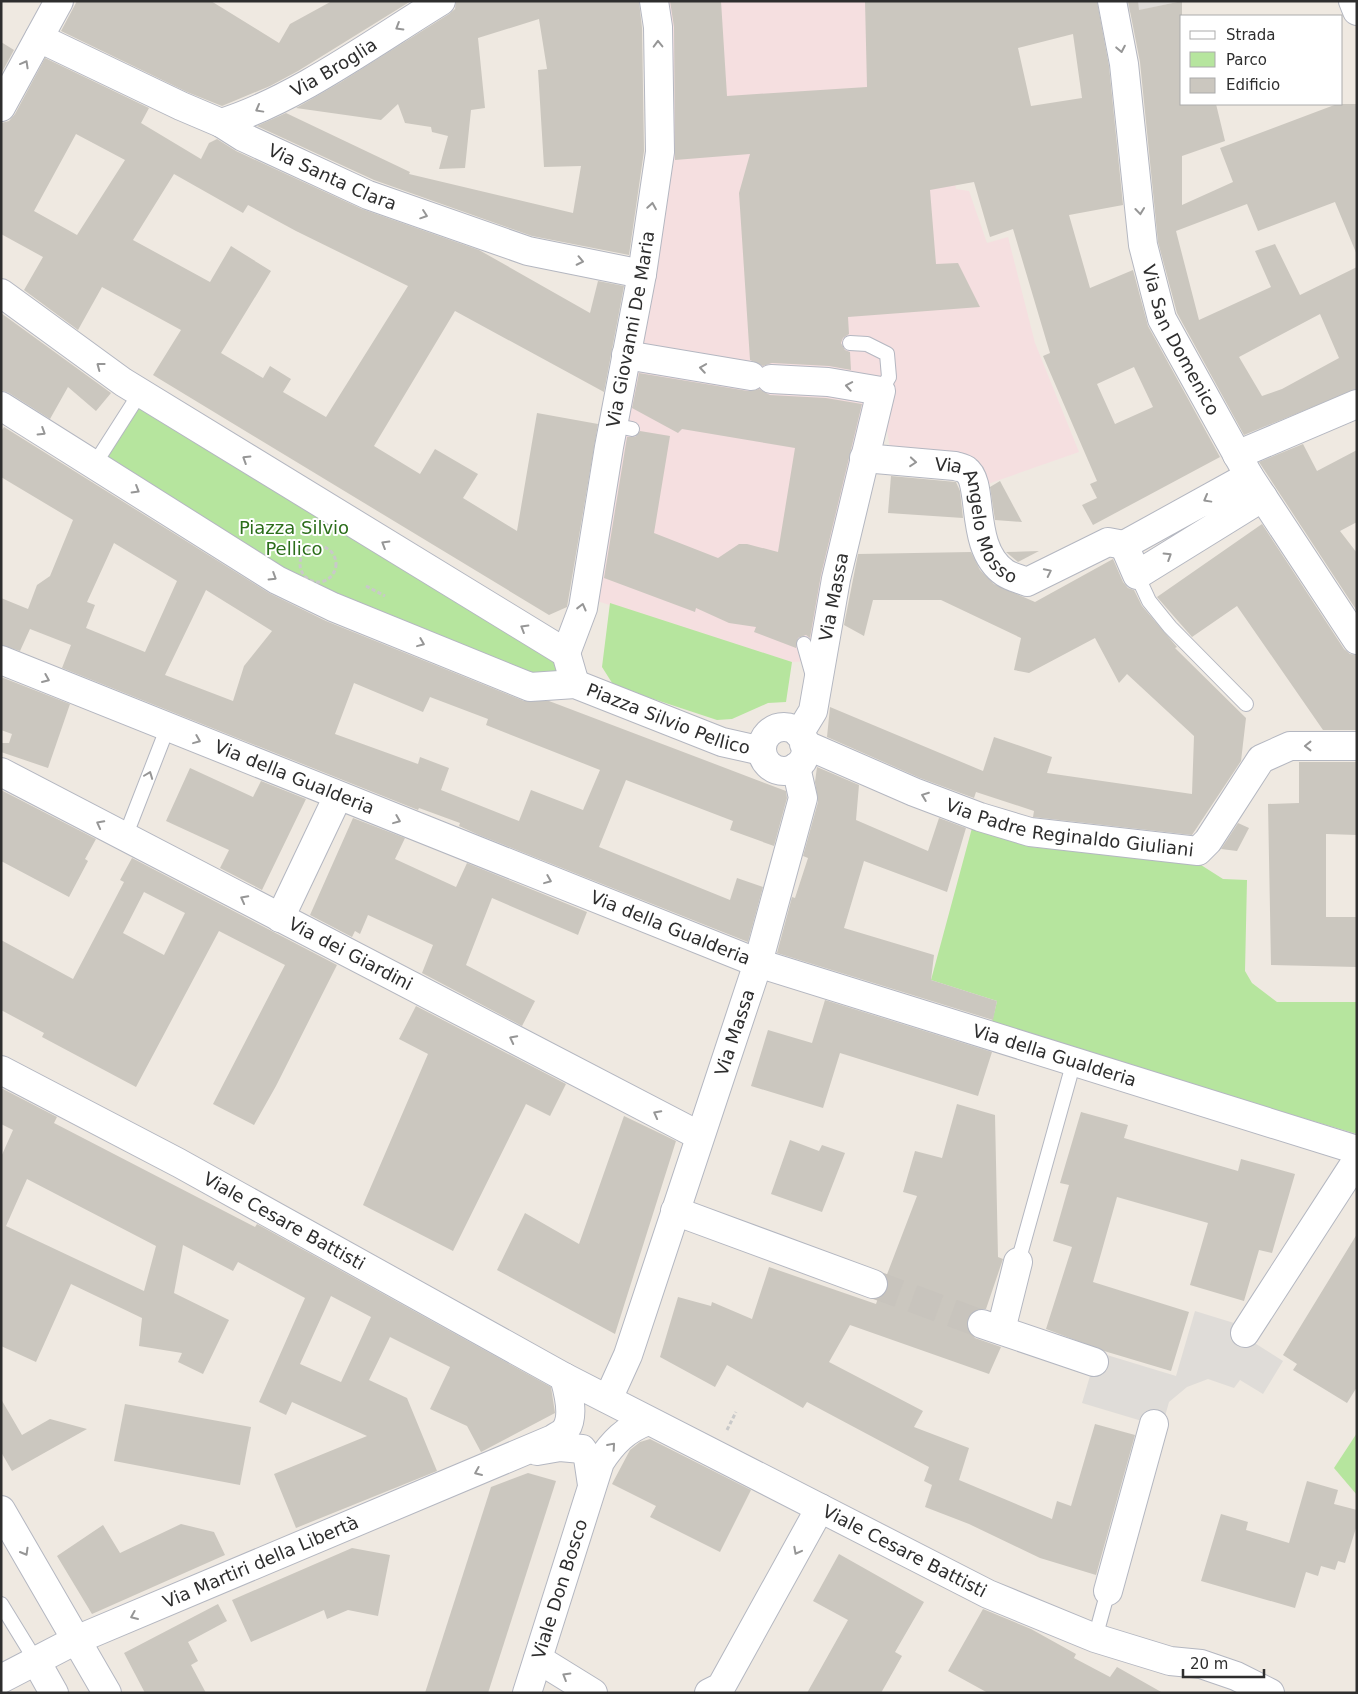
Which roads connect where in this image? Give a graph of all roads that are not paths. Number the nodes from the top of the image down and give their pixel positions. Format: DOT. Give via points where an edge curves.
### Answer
graph roads {
  1 [pos="60,1"];
  2 [pos="441,1"];
  3 [pos="654,1"];
  4 [pos="1112,1"];
  5 [pos="1353,1"];
  6 [pos="1357,11"];
  7 [pos="39,38"];
  8 [pos="1,107"];
  9 [pos="221,123"];
  10 [pos="642,274"];
  11 [pos="1,293"];
  12 [pos="850,342"];
  13 [pos="626,355"];
  14 [pos="881,392"];
  15 [pos="140,393"];
  16 [pos="1357,404"];
  17 [pos="1,406"];
  18 [pos="864,458"];
  19 [pos="94,465"];
  20 [pos="1250,476"];
  21 [pos="1116,544"];
  22 [pos="1137,575"];
  23 [pos="1357,640"];
  24 [pos="804,644"];
  25 [pos="566,653"];
  26 [pos="1,660"];
  27 [pos="575,684"];
  28 [pos="817,688"];
  29 [pos="1246,704"];
  30 [pos="168,728"];
  31 [pos="1357,746"];
  32 [pos="800,748"];
  33 [pos="762,751"];
  34 [pos="1,772"];
  35 [pos="338,796"];
  36 [pos="125,837"];
  37 [pos="280,918"];
  38 [pos="758,963"];
  39 [pos="1074,1062"];
  40 [pos="1,1070"];
  41 [pos="700,1136"];
  42 [pos="1357,1150"];
  43 [pos="1357,1160"];
  44 [pos="675,1211"];
  45 [pos="1018,1262"];
  46 [pos="873,1284"];
  47 [pos="1245,1333"];
  48 [pos="1094,1362"];
  49 [pos="564,1377"];
  50 [pos="608,1399"];
  51 [pos="648,1421"];
  52 [pos="1154,1424"];
  53 [pos="523,1453"];
  54 [pos="592,1485"];
  55 [pos="820,1508"];
  56 [pos="1,1510"];
  57 [pos="1108,1591"];
  58 [pos="1,1604"];
  59 [pos="1095,1638"];
  60 [pos="76,1640"];
  61 [pos="538,1660"];
  62 [pos="36,1661"];
  63 [pos="1170,1661"];
  64 [pos="1,1679"];
  65 [pos="54,1693"];
  66 [pos="107,1693"];
  67 [pos="527,1693"];
  68 [pos="593,1693"];
  69 [pos="710,1693"];
  70 [pos="1225,1693"];
  71 [pos="1270,1693"];
  1 -- 7 [label="street"];
  2 -- 9 [label="street, Via Broglia, one-way" via="317,77 252,113"];
  10 -- 3 [label="street, Via Giovanni De Maria, one-way" via="660,152 658,27"];
  4 -- 20 [label="street, Via San Domenico, one-way" via="1124,64 1143,245 1162,320"];
  5 -- 6 [label="street"];
  8 -- 7 [label="street, one-way"];
  7 -- 9 [label="street, Via Santa Clara"];
  9 -- 10 [label="street, Via Santa Clara, one-way" via="243,137 368,195 528,251"];
  10 -- 13 [label="street, Via Giovanni De Maria"];
  15 -- 11 [label="street, one-way"];
  12 -- 14 [label="lane" via="867,344 887,354 890,376"];
  14 -- 13 [label="street, one-way"];
  25 -- 13 [label="street, Via Giovanni De Maria, one-way" via="582,608 622,427"];
  14 -- 18 [label="street"];
  15 -- 19 [label="lane"];
  25 -- 15 [label="street, one-way"];
  16 -- 20 [label="street"];
  17 -- 19 [label="street, Piazza Silvio Pellico, one-way"];
  18 -- 21 [label="street, Via Angelo Mosso, one-way" via="955,466 967,470 973,478 981,536 989,555 1004,573 1026,582"];
  18 -- 28 [label="street, Via Massa" via="836,579"];
  19 -- 27 [label="street, Piazza Silvio Pellico, one-way" via="277,580 333,607 530,687"];
  20 -- 21 [label="street, Via Angelo Mosso, one-way"];
  22 -- 20 [label="street, one-way"];
  20 -- 23 [label="street, Via San Domenico"];
  21 -- 22 [label="street"];
  22 -- 29 [label="lane" via="1148,601"];
  24 -- 28 [label="lane"];
  25 -- 27 [label="street, Piazza Silvio Pellico"];
  26 -- 30 [label="street, Via della Gualderia, one-way"];
  27 -- 33 [label="street, Piazza Silvio Pellico" via="722,742"];
  28 -- 32 [label="street, Via Massa"];
  30 -- 35 [label="street, Via della Gualderia, one-way"];
  36 -- 30 [label="lane, one-way"];
  31 -- 32 [label="street, Via Padre Reginaldo Giuliani, one-way" via="1290,746 1261,759 1208,841 1198,851 1030,832 980,817"];
  32 -- 33 [label="street" via="783,771 776,770 765,761"];
  32 -- 33 [label="street" via="789,728 774,730 764,740"];
  32 -- 38 [label="street, Via Massa" via="802,798"];
  36 -- 34 [label="street, Via dei Giardini, one-way"];
  35 -- 37 [label="street"];
  35 -- 38 [label="street, Via della Gualderia, one-way"];
  37 -- 36 [label="street, Via dei Giardini, one-way"];
  41 -- 37 [label="street, Via dei Giardini, one-way"];
  38 -- 39 [label="street, Via della Gualderia"];
  38 -- 41 [label="street, Via Massa"];
  39 -- 42 [label="street, Via della Gualderia"];
  39 -- 45 [label="lane"];
  40 -- 49 [label="street, Viale Cesare Battisti" via="178,1163"];
  41 -- 44 [label="street, Via Massa"];
  43 -- 47 [label="street"];
  44 -- 46 [label="street"];
  44 -- 50 [label="street, Via Massa" via="628,1355"];
  45 -- 48 [label="street" via="991,1327"];
  49 -- 50 [label="street, Viale Cesare Battisti"];
  49 -- 53 [label="street" via="570,1405 566,1430"];
  50 -- 51 [label="street, Viale Cesare Battisti"];
  54 -- 51 [label="street, Viale Don Bosco, one-way" via="609,1447 623,1434"];
  51 -- 55 [label="street, Viale Cesare Battisti"];
  52 -- 57 [label="street"];
  53 -- 54 [label="street, Viale Don Bosco" via="560,1447 582,1449 588,1458"];
  53 -- 60 [label="street, Via Martiri della Libertà, one-way"];
  54 -- 61 [label="street, Viale Don Bosco"];
  55 -- 59 [label="street, Viale Cesare Battisti" via="988,1594"];
  55 -- 69 [label="street, one-way" via="721,1687"];
  56 -- 60 [label="street, one-way"];
  57 -- 59 [label="lane"];
  58 -- 62 [label="lane"];
  59 -- 63 [label="street, Viale Cesare Battisti"];
  60 -- 62 [label="street, Via Martiri della Libertà"];
  60 -- 66 [label="street"];
  61 -- 67 [label="street, Viale Don Bosco"];
  68 -- 61 [label="street, one-way"];
  62 -- 64 [label="street, Via Martiri della Libertà"];
  62 -- 65 [label="street"];
  63 -- 70 [label="street, Viale Cesare Battisti"];
  63 -- 71 [label="street, Viale Cesare Battisti" via="1201,1664"];
}
